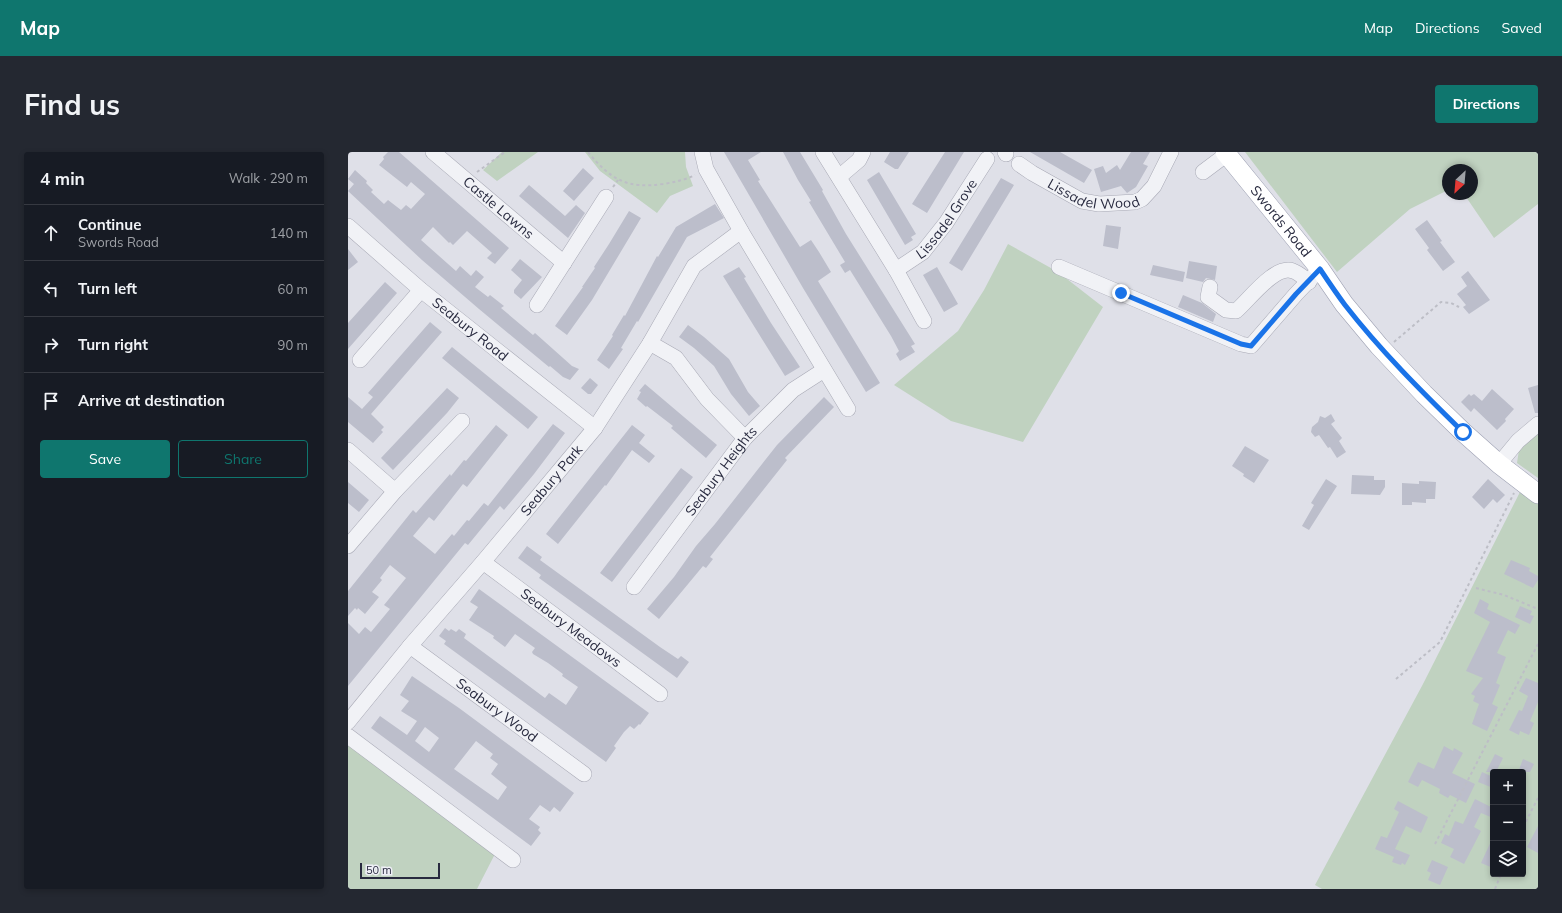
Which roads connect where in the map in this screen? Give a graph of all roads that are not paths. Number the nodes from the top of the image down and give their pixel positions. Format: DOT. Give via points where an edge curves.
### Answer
graph roads {
  1 [pos="433,152"];
  2 [pos="702,152"];
  3 [pos="824,152"];
  4 [pos="863,152"];
  5 [pos="1171,152"];
  6 [pos="1226,153"];
  7 [pos="987,159"];
  8 [pos="1019,164"];
  9 [pos="1203,172"];
  10 [pos="839,177"];
  11 [pos="606,197"];
  12 [pos="348,226"];
  13 [pos="741,231"];
  14 [pos="564,263"];
  15 [pos="1059,267"];
  16 [pos="896,270"];
  17 [pos="1315,276"];
  18 [pos="1210,287"];
  19 [pos="421,290"];
  20 [pos="537,305"];
  21 [pos="924,321"];
  22 [pos="650,343"];
  23 [pos="360,360"];
  24 [pos="824,370"];
  25 [pos="848,408"];
  26 [pos="462,420"];
  27 [pos="1538,424"];
  28 [pos="595,428"];
  29 [pos="745,438"];
  30 [pos="348,450"];
  31 [pos="1499,464"];
  32 [pos="395,491"];
  33 [pos="1538,494"];
  34 [pos="348,546"];
  35 [pos="483,562"];
  36 [pos="634,587"];
  37 [pos="410,646"];
  38 [pos="660,694"];
  39 [pos="348,722"];
  40 [pos="348,736"];
  41 [pos="584,774"];
  42 [pos="513,860"];
  1 -- 14 [label="street, Castle Lawns"];
  2 -- 13 [label="street" via="706,169"];
  3 -- 10 [label="street"];
  4 -- 10 [label="street" via="859,160"];
  5 -- 8 [label="street, Lissadel Wood" via="1154,186 1142,199 1135,202 1099,204 1082,201"];
  6 -- 9 [label="street"];
  6 -- 17 [label="main road, Swords Road"];
  7 -- 16 [label="street, Lissadel Grove" via="946,223 923,252"];
  10 -- 16 [label="street"];
  11 -- 14 [label="street"];
  12 -- 19 [label="street, Seabury Road"];
  13 -- 22 [label="street, Seabury Park" via="694,266"];
  13 -- 24 [label="street"];
  14 -- 20 [label="street"];
  15 -- 17 [label="street" via="1251,346"];
  16 -- 21 [label="street"];
  17 -- 18 [label="street" via="1286,270 1267,280 1236,311 1226,310 1208,297"];
  17 -- 31 [label="main road, Swords Road" via="1344,304 1424,394"];
  19 -- 23 [label="street"];
  19 -- 28 [label="street, Seabury Road"];
  22 -- 28 [label="street, Seabury Park"];
  22 -- 29 [label="street" via="676,358 707,399"];
  24 -- 25 [label="street"];
  24 -- 29 [label="street, Seabury Heights" via="793,390"];
  26 -- 32 [label="street"];
  27 -- 31 [label="street" via="1518,440"];
  28 -- 35 [label="street, Seabury Park"];
  29 -- 36 [label="street, Seabury Heights"];
  30 -- 32 [label="street"];
  31 -- 33 [label="main road, Swords Road"];
  32 -- 34 [label="street"];
  35 -- 37 [label="street, Seabury Park"];
  35 -- 38 [label="street, Seabury Meadows"];
  37 -- 39 [label="street, Seabury Park"];
  37 -- 41 [label="street, Seabury Wood"];
  40 -- 42 [label="street"];
}
